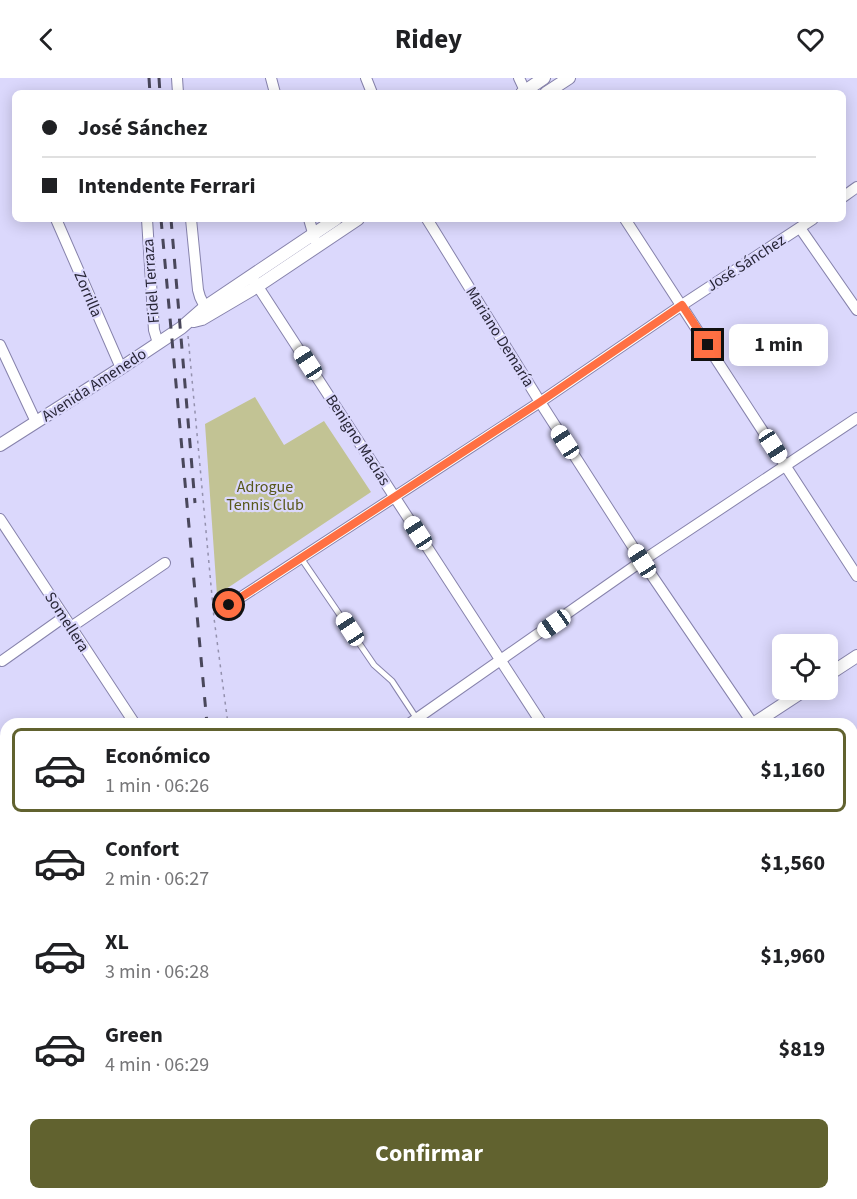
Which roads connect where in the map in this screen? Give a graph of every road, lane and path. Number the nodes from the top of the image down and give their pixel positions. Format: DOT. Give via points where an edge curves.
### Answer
graph roads {
  1 [pos="569,78"];
  2 [pos="543,87"];
  3 [pos="57,222"];
  4 [pos="147,222"];
  5 [pos="191,222"];
  6 [pos="310,222"];
  7 [pos="333,222"];
  8 [pos="352,222"];
  9 [pos="429,222"];
  10 [pos="628,222"];
  11 [pos="809,222"];
  12 [pos="800,228"];
  13 [pos="315,240"];
  14 [pos="255,281"];
  15 [pos="682,305"];
  16 [pos="205,307"];
  17 [pos="857,310"];
  18 [pos="187,324"];
  19 [pos="158,343"];
  20 [pos="0,345"];
  21 [pos="121,368"];
  22 [pos="540,402"];
  23 [pos="857,418"];
  24 [pos="36,422"];
  25 [pos="0,445"];
  26 [pos="786,466"];
  27 [pos="395,497"];
  28 [pos="0,519"];
  29 [pos="301,558"];
  30 [pos="642,561"];
  31 [pos="165,563"];
  32 [pos="857,576"];
  33 [pos="229,605"];
  34 [pos="64,617"];
  35 [pos="71,627"];
  36 [pos="857,656"];
  37 [pos="2,661"];
  38 [pos="501,661"];
  39 [pos="838,668"];
  40 [pos="790,700"];
  41 [pos="131,718"];
  42 [pos="227,718"];
  43 [pos="411,718"];
  44 [pos="419,718"];
  45 [pos="538,718"];
  46 [pos="749,718"];
  47 [pos="762,718"];
  1 -- 2 [label="street"];
  3 -- 21 [label="street, Zorrilla"];
  4 -- 19 [label="street, Fidel Terraza"];
  5 -- 16 [label="street" via="198,290"];
  6 -- 13 [label="street"];
  7 -- 13 [label="street, Avenida Amenedo"];
  8 -- 13 [label="street, Avenida Amenedo"];
  9 -- 22 [label="street, Mariano Demaría"];
  10 -- 15 [label="street"];
  11 -- 12 [label="street, José Sánchez"];
  12 -- 15 [label="street, José Sánchez"];
  12 -- 17 [label="street"];
  13 -- 14 [label="street, Avenida Amenedo"];
  14 -- 16 [label="street, Avenida Amenedo"];
  14 -- 18 [label="street, Avenida Amenedo" via="202,319"];
  14 -- 27 [label="street, Benigno Macías"];
  15 -- 22 [label="street, José Sánchez"];
  15 -- 26 [label="street"];
  16 -- 18 [label="street, Avenida Amenedo"];
  18 -- 19 [label="street, Avenida Amenedo"];
  18 -- 42 [label="path"];
  19 -- 21 [label="street, Avenida Amenedo"];
  20 -- 24 [label="street"];
  21 -- 24 [label="street, Avenida Amenedo"];
  22 -- 27 [label="street, José Sánchez"];
  22 -- 30 [label="street, Mariano Demaría"];
  23 -- 26 [label="street"];
  24 -- 25 [label="street, Avenida Amenedo"];
  26 -- 30 [label="street"];
  26 -- 32 [label="street"];
  27 -- 29 [label="street, José Sánchez"];
  27 -- 38 [label="street, Benigno Macías"];
  28 -- 34 [label="street, Somellera"];
  29 -- 33 [label="street, José Sánchez"];
  29 -- 43 [label="lane" via="374,665 392,681"];
  30 -- 38 [label="street"];
  30 -- 46 [label="street, Mariano Demaría"];
  31 -- 35 [label="street"];
  34 -- 35 [label="street, Somellera"];
  34 -- 37 [label="street"];
  35 -- 41 [label="street, Somellera"];
  36 -- 39 [label="street"];
  38 -- 44 [label="street"];
  38 -- 45 [label="street, Benigno Macías"];
  40 -- 47 [label="street"];
}
